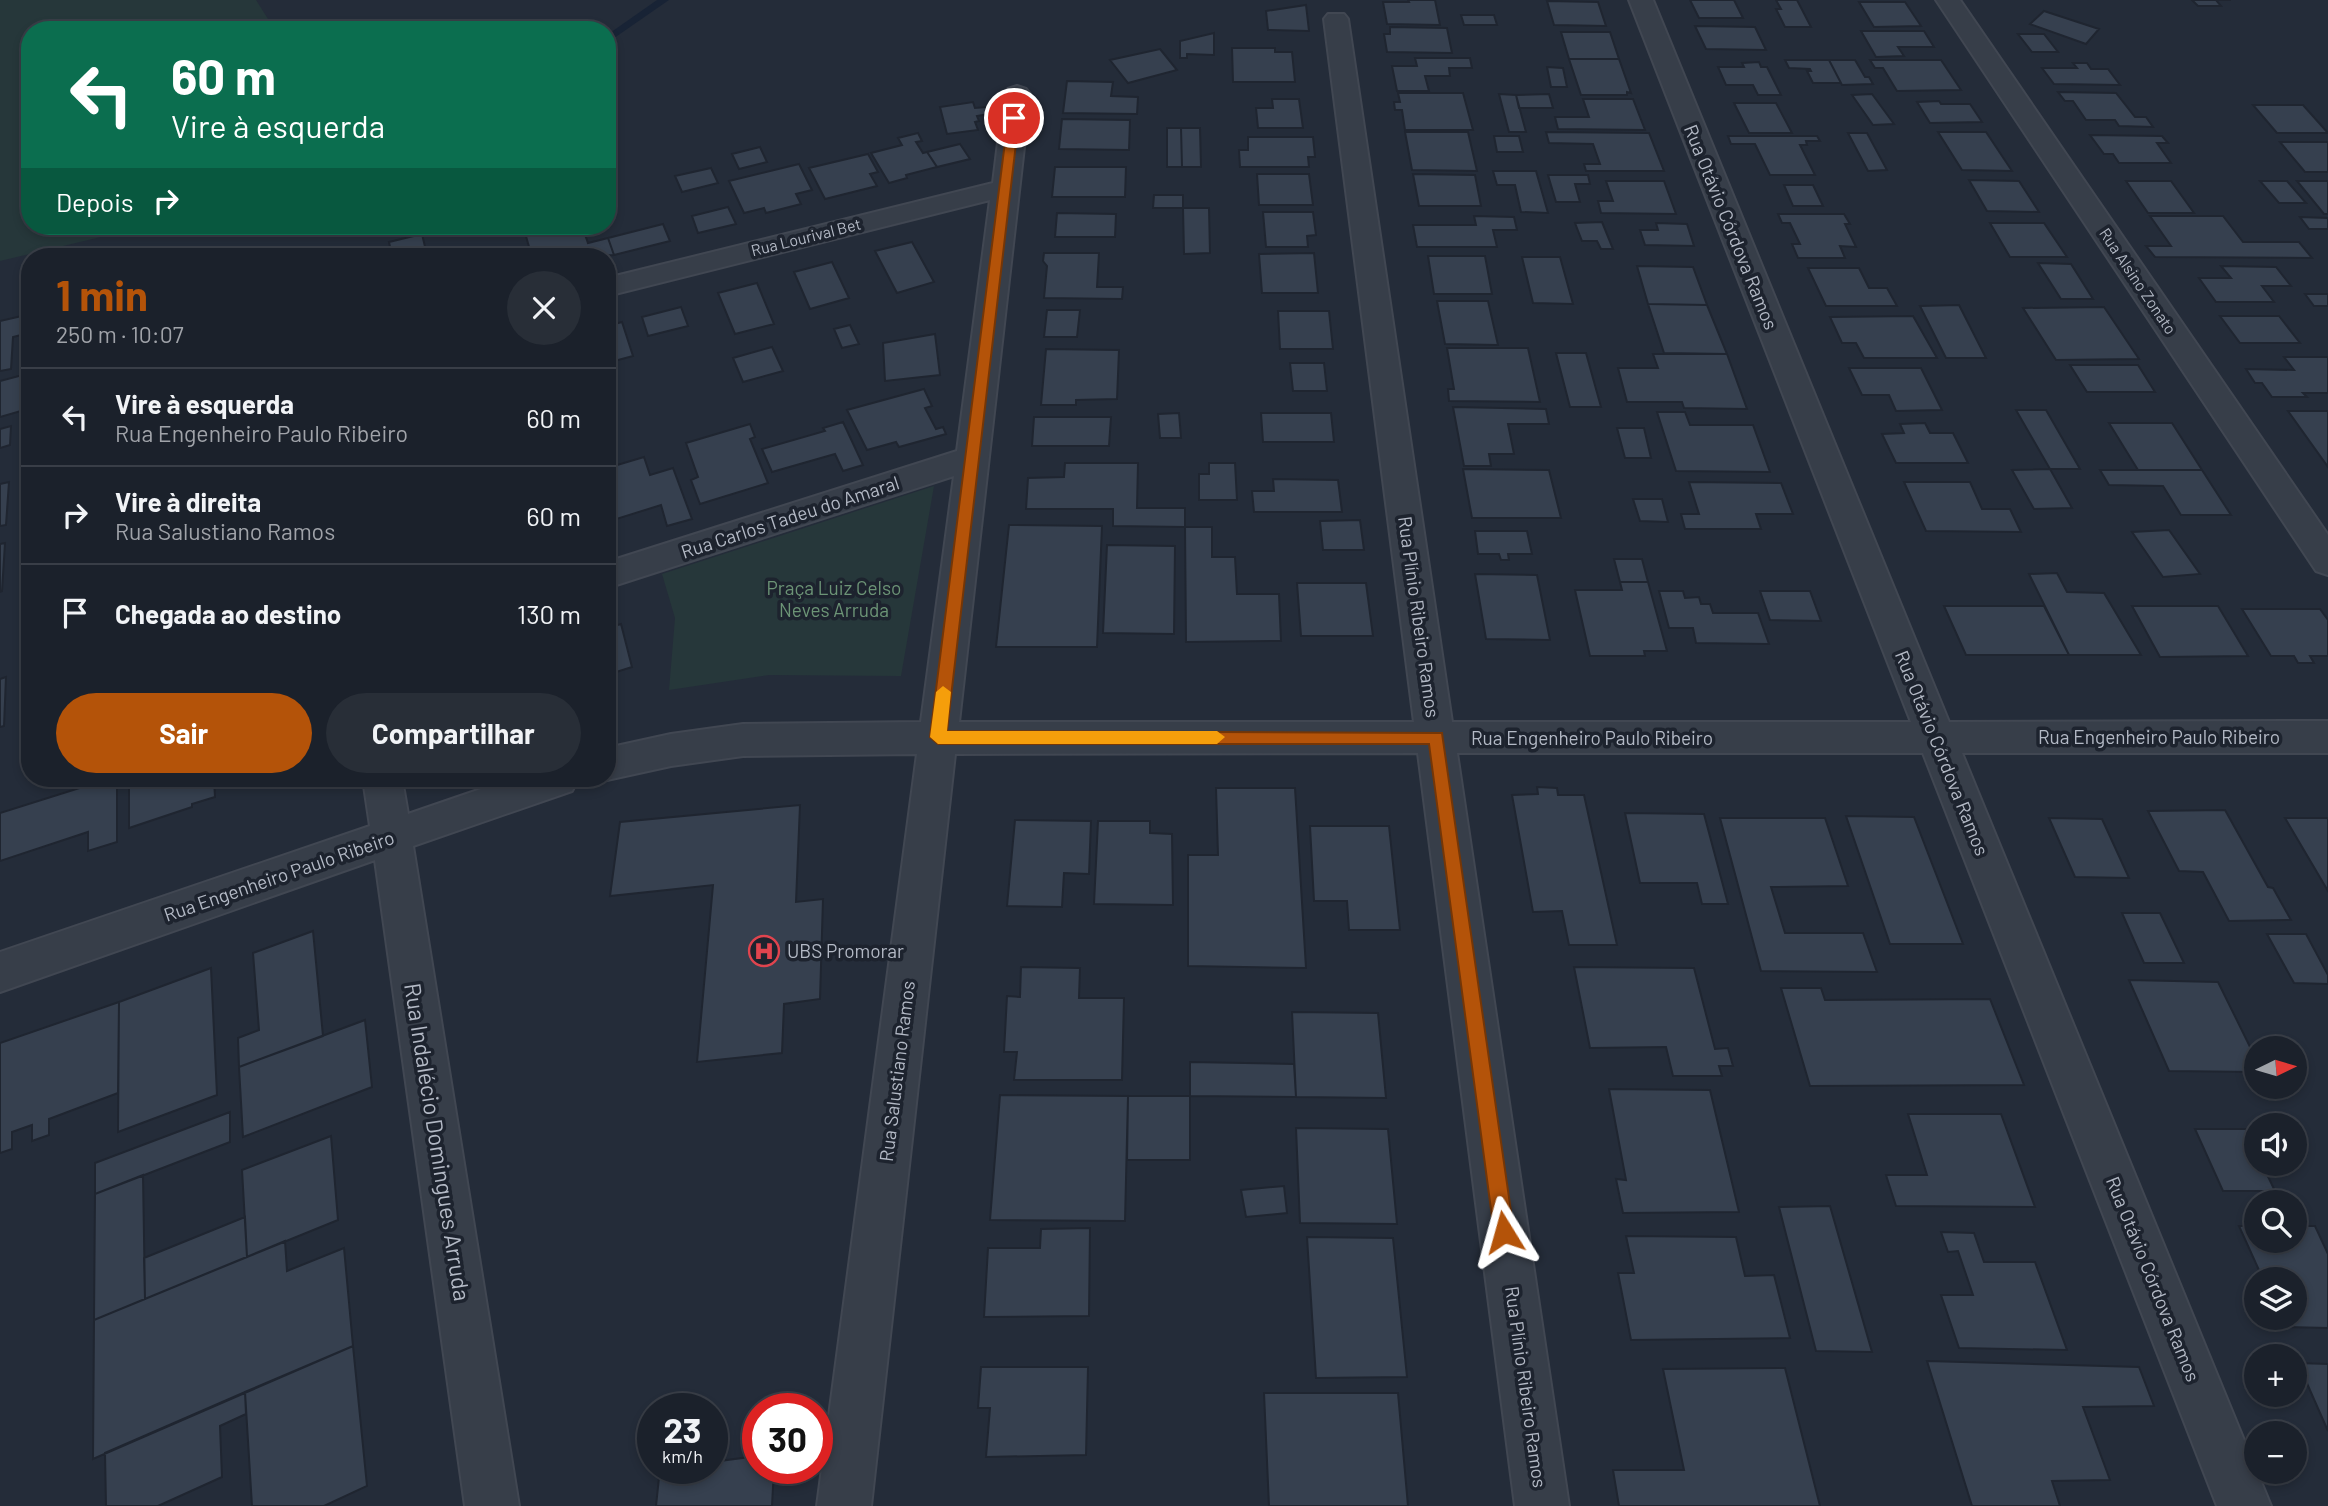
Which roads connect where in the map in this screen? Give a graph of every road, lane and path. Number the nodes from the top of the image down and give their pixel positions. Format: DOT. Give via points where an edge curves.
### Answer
graph roads {
  1 [pos="1641,0"];
  2 [pos="1948,0"];
  3 [pos="1336,19"];
  4 [pos="1017,94"];
  5 [pos="1005,188"];
  6 [pos="616,285"];
  7 [pos="972,458"];
  8 [pos="2328,562"];
  9 [pos="616,572"];
  10 [pos="938,737"];
  11 [pos="1936,737"];
  12 [pos="2328,737"];
  13 [pos="1436,738"];
  14 [pos="616,762"];
  15 [pos="384,787"];
  16 [pos="535,787"];
  17 [pos="392,837"];
  18 [pos="0,972"];
  19 [pos="492,1506"];
  20 [pos="844,1506"];
  21 [pos="1542,1506"];
  22 [pos="2244,1506"];
  1 -- 11 [label="street, Rua Otávio Córdova Ramos"];
  2 -- 8 [label="street, Rua Alsino Zonato"];
  3 -- 13 [label="street, Rua Plínio Ribeiro Ramos"];
  4 -- 5 [label="street, Rua Salustiano Ramos"];
  5 -- 6 [label="street, Rua Lourival Bet"];
  5 -- 7 [label="street, Rua Salustiano Ramos"];
  7 -- 9 [label="street, Rua Carlos Tadeu do Amaral"];
  7 -- 10 [label="street, Rua Salustiano Ramos"];
  10 -- 13 [label="street, Rua Engenheiro Paulo Ribeiro"];
  10 -- 14 [label="street, Rua Engenheiro Paulo Ribeiro" via="743,740"];
  10 -- 20 [label="street, Rua Salustiano Ramos"];
  11 -- 12 [label="street, Rua Engenheiro Paulo Ribeiro"];
  11 -- 13 [label="street, Rua Engenheiro Paulo Ribeiro"];
  11 -- 22 [label="street, Rua Otávio Córdova Ramos"];
  13 -- 21 [label="street, Rua Plínio Ribeiro Ramos"];
  15 -- 17 [label="street, Rua Indalécio Domingues Arruda"];
  16 -- 17 [label="street, Rua Engenheiro Paulo Ribeiro"];
  17 -- 18 [label="street, Rua Engenheiro Paulo Ribeiro"];
  17 -- 19 [label="street, Rua Indalécio Domingues Arruda"];
}
